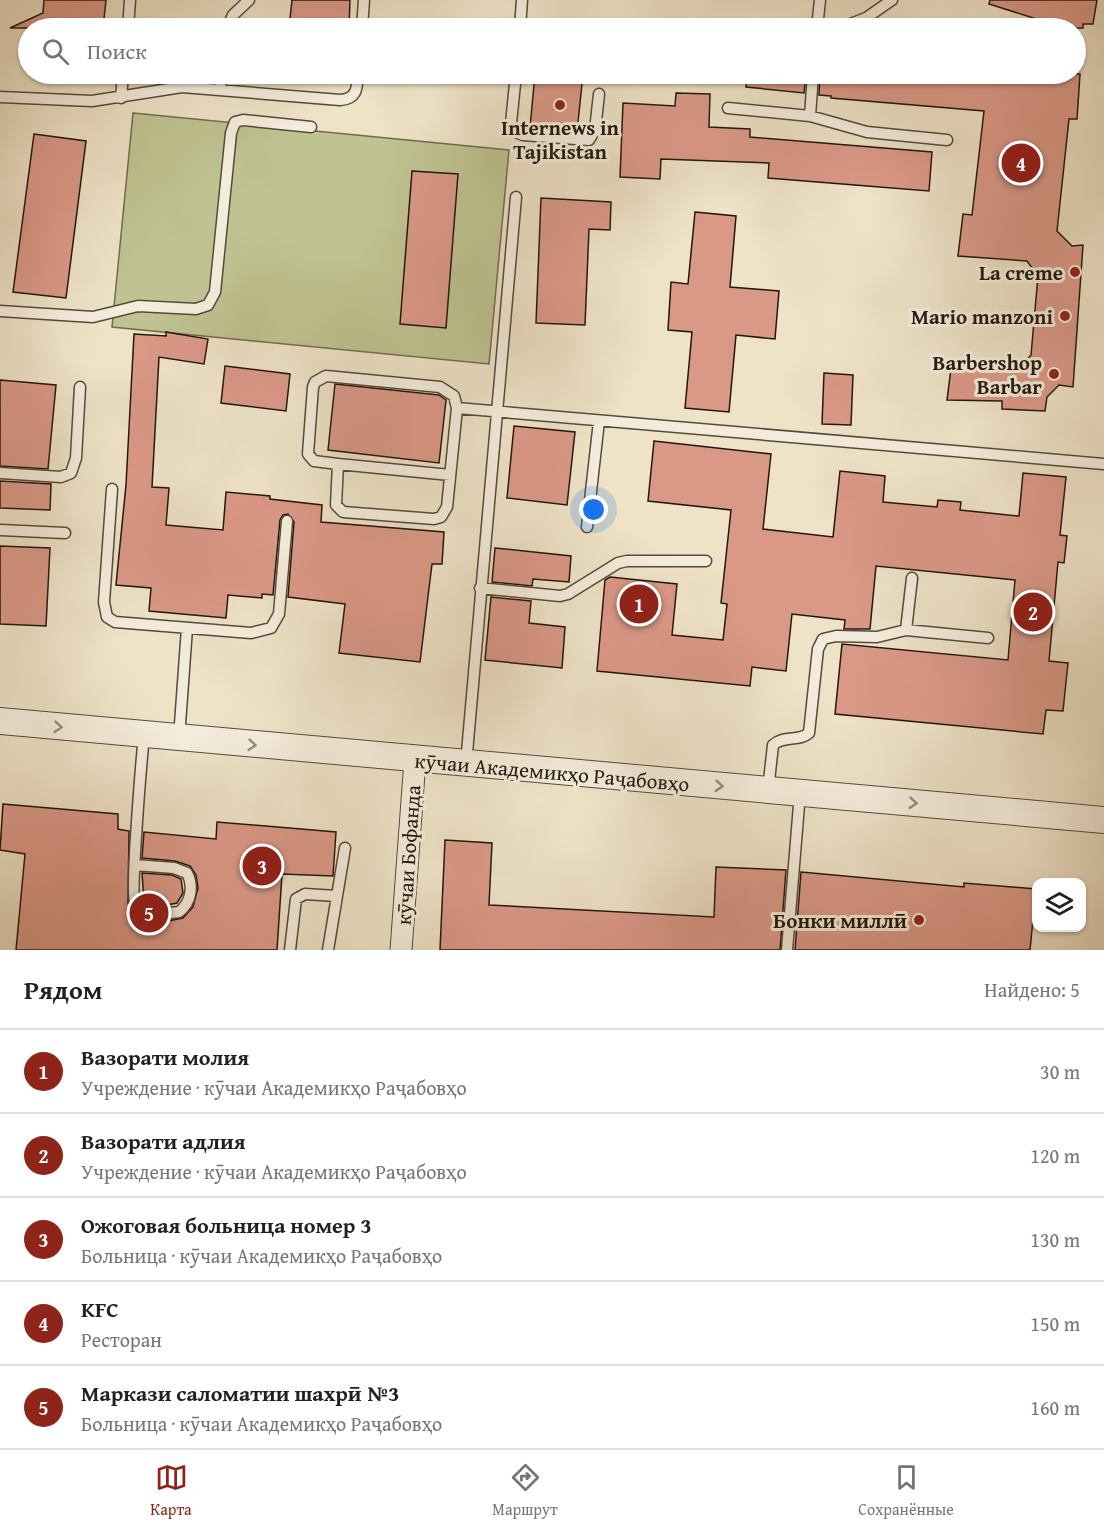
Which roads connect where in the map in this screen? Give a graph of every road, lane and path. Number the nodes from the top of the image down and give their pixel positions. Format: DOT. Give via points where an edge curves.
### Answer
graph roads {
  1 [pos="130,0"];
  2 [pos="249,0"];
  3 [pos="364,0"];
  4 [pos="522,0"];
  5 [pos="820,0"];
  6 [pos="892,0"];
  7 [pos="129,18"];
  8 [pos="232,18"];
  9 [pos="363,18"];
  10 [pos="521,18"];
  11 [pos="819,18"];
  12 [pos="866,18"];
  13 [pos="122,84"];
  14 [pos="221,84"];
  15 [pos="356,84"];
  16 [pos="515,84"];
  17 [pos="812,84"];
  18 [pos="220,89"];
  19 [pos="599,94"];
  20 [pos="0,97"];
  21 [pos="121,98"];
  22 [pos="728,108"];
  23 [pos="810,116"];
  24 [pos="311,127"];
  25 [pos="947,140"];
  26 [pos="516,198"];
  27 [pos="0,311"];
  28 [pos="80,387"];
  29 [pos="457,408"];
  30 [pos="496,412"];
  31 [pos="598,421"];
  32 [pos="338,464"];
  33 [pos="1104,464"];
  34 [pos="0,473"];
  35 [pos="450,475"];
  36 [pos="112,489"];
  37 [pos="287,521"];
  38 [pos="587,527"];
  39 [pos="0,530"];
  40 [pos="65,533"];
  41 [pos="706,561"];
  42 [pos="912,578"];
  43 [pos="480,588"];
  44 [pos="187,628"];
  45 [pos="906,630"];
  46 [pos="988,638"];
  47 [pos="0,722"];
  48 [pos="144,735"];
  49 [pos="179,738"];
  50 [pos="415,760"];
  51 [pos="465,764"];
  52 [pos="768,791"];
  53 [pos="800,794"];
  54 [pos="1104,820"];
  55 [pos="345,848"];
  56 [pos="135,865"];
  57 [pos="337,896"];
  58 [pos="290,950"];
  59 [pos="328,950"];
  60 [pos="400,950"];
  61 [pos="787,950"];
  1 -- 7 [label="lane"];
  2 -- 8 [label="lane"];
  3 -- 9 [label="lane"];
  4 -- 10 [label="lane"];
  5 -- 11 [label="lane"];
  6 -- 12 [label="lane"];
  13 -- 21 [label="lane"];
  14 -- 18 [label="lane"];
  15 -- 18 [label="lane" via="355,94 346,100"];
  16 -- 19 [label="lane" via="511,123 523,135 589,140"];
  17 -- 23 [label="lane"];
  18 -- 21 [label="lane" via="182,87"];
  20 -- 21 [label="lane" via="72,102"];
  22 -- 23 [label="lane"];
  23 -- 25 [label="lane" via="867,132"];
  24 -- 27 [label="lane" via="235,122 215,292 208,305 196,309 138,306 93,317"];
  26 -- 30 [label="lane"];
  28 -- 34 [label="lane" via="76,458 71,473 61,477"];
  29 -- 30 [label="lane"];
  29 -- 32 [label="lane" via="454,396 440,387 335,376 319,378 313,387 308,454 314,461"];
  29 -- 35 [label="lane"];
  30 -- 31 [label="lane"];
  30 -- 43 [label="lane"];
  31 -- 33 [label="lane"];
  31 -- 38 [label="lane"];
  32 -- 35 [label="lane"];
  32 -- 35 [label="lane" via="336,505 349,513 441,517 447,507"];
  36 -- 44 [label="lane" via="104,602 107,617 115,622"];
  37 -- 44 [label="lane" via="279,614 271,628 251,633"];
  39 -- 40 [label="lane"];
  41 -- 43 [label="lane" via="618,563 560,596"];
  42 -- 45 [label="lane"];
  43 -- 51 [label="lane"];
  44 -- 49 [label="lane"];
  45 -- 46 [label="lane"];
  45 -- 52 [label="lane" via="877,637 823,639 818,650 809,733 801,738 781,739 773,745"];
  47 -- 48 [label="street, кӯчаи Академикҳо Раҷабовҳо, one-way"];
  48 -- 49 [label="street, кӯчаи Академикҳо Раҷабовҳо"];
  48 -- 56 [label="lane"];
  49 -- 50 [label="street, кӯчаи Академикҳо Раҷабовҳо, one-way"];
  50 -- 51 [label="street, кӯчаи Академикҳо Раҷабовҳо"];
  50 -- 60 [label="street, кӯчаи Бофанда"];
  51 -- 52 [label="street, кӯчаи Академикҳо Раҷабовҳо, one-way"];
  52 -- 53 [label="street, кӯчаи Академикҳо Раҷабовҳо"];
  53 -- 54 [label="street, кӯчаи Академикҳо Раҷабовҳо, one-way"];
  53 -- 61 [label="lane"];
  55 -- 57 [label="lane"];
  56 -- 56 [label="lane" via="133,898 141,908 171,913 179,912 188,903 191,884 187,873"];
  57 -- 58 [label="lane" via="305,894 296,899"];
  57 -- 59 [label="lane"];
}
